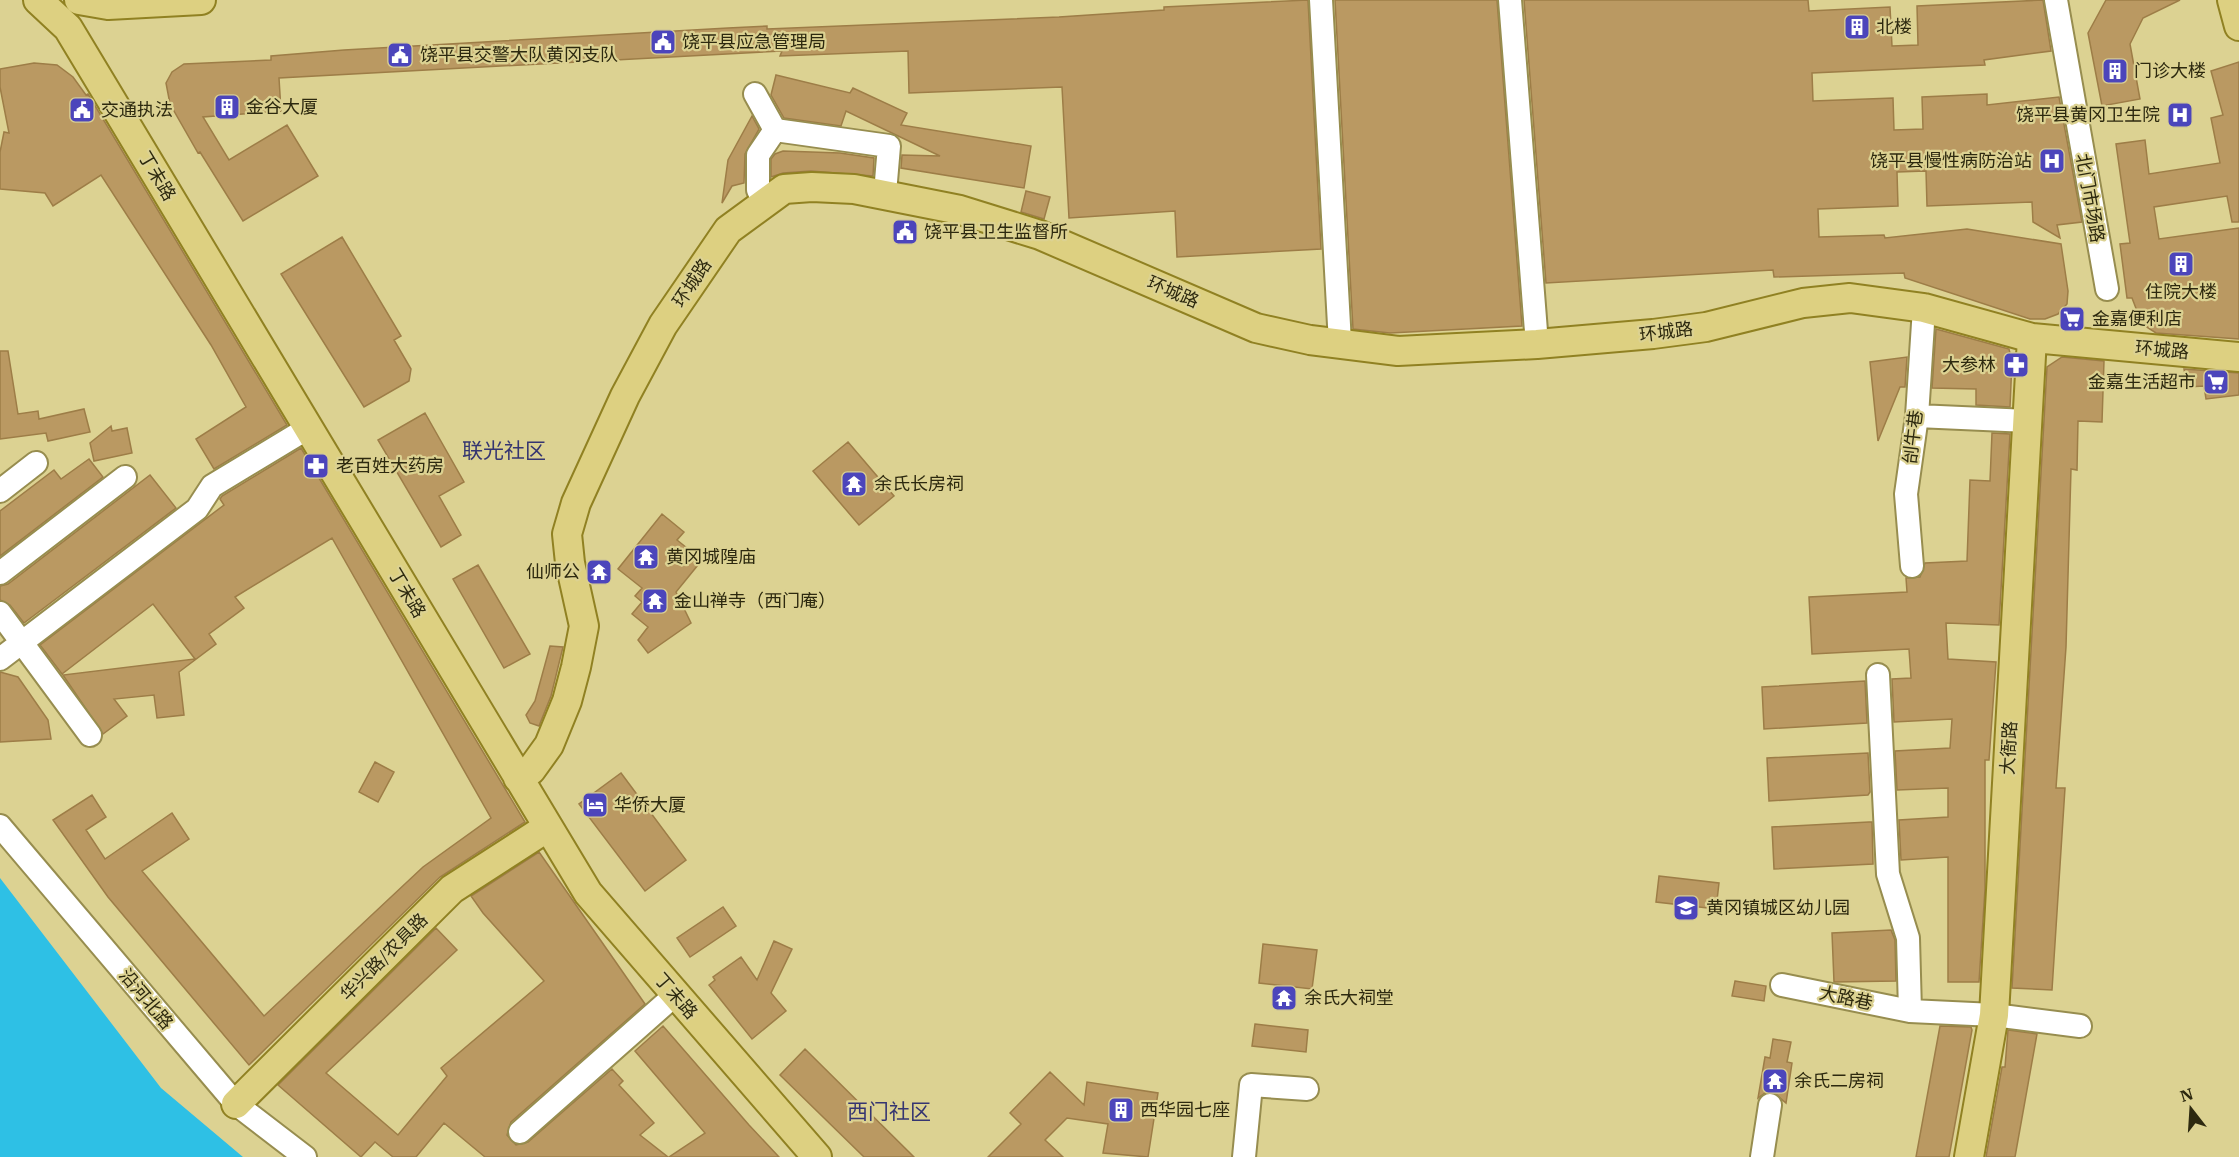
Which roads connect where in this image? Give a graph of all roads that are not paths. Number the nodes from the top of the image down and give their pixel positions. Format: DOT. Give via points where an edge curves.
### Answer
graph roads {
  1 [pos="38,0"];
  2 [pos="79,0"];
  3 [pos="201,0"];
  4 [pos="1321,0"];
  5 [pos="1510,0"];
  6 [pos="2056,0"];
  7 [pos="2232,0"];
  8 [pos="2239,26"];
  9 [pos="755,94"];
  10 [pos="775,130"];
  11 [pos="885,193"];
  12 [pos="764,203"];
  13 [pos="2106,289"];
  14 [pos="1924,308"];
  15 [pos="2032,338"];
  16 [pos="1340,343"];
  17 [pos="1537,344"];
  18 [pos="2239,357"];
  19 [pos="1917,416"];
  20 [pos="2028,420"];
  21 [pos="308,428"];
  22 [pos="36,463"];
  23 [pos="125,477"];
  24 [pos="0,491"];
  25 [pos="1912,566"];
  26 [pos="0,573"];
  27 [pos="0,613"];
  28 [pos="22,642"];
  29 [pos="0,659"];
  30 [pos="1878,675"];
  31 [pos="90,735"];
  32 [pos="518,778"];
  33 [pos="0,826"];
  34 [pos="548,827"];
  35 [pos="1782,985"];
  36 [pos="675,995"];
  37 [pos="1910,1011"];
  38 [pos="1995,1015"];
  39 [pos="2080,1026"];
  40 [pos="1307,1089"];
  41 [pos="236,1104"];
  42 [pos="1770,1105"];
  43 [pos="520,1132"];
  44 [pos="305,1157"];
  45 [pos="816,1157"];
  46 [pos="1244,1157"];
  47 [pos="1762,1157"];
  48 [pos="1969,1157"];
  1 -- 21 [label="main road, 丁未路" via="68,28"];
  2 -- 3 [label="main road" via="108,5"];
  4 -- 16 [label="street"];
  5 -- 17 [label="street"];
  6 -- 13 [label="street, 北门市场路"];
  7 -- 8 [label="main road"];
  9 -- 10 [label="street"];
  10 -- 11 [label="street" via="890,146"];
  10 -- 12 [label="street" via="758,155 758,190"];
  11 -- 12 [label="main road, 环城路" via="812,187 784,189"];
  11 -- 16 [label="main road, 环城路" via="960,210 1040,236 1256,328"];
  12 -- 32 [label="main road, 环城路" via="728,230 663,325 576,503 567,534 584,626 576,667 549,745 531,770"];
  14 -- 15 [label="main road, 环城路"];
  14 -- 17 [label="main road, 环城路" via="1850,298 1803,303 1706,327"];
  14 -- 19 [label="street, 刣牛巷"];
  15 -- 18 [label="main road, 环城路"];
  15 -- 20 [label="main road, 大衙路"];
  16 -- 17 [label="main road, 环城路" via="1398,351"];
  19 -- 20 [label="street"];
  19 -- 25 [label="street, 刣牛巷" via="1906,494"];
  20 -- 38 [label="main road, 大衙路"];
  21 -- 28 [label="street" via="212,486 197,509"];
  21 -- 32 [label="main road, 丁未路"];
  22 -- 24 [label="street"];
  23 -- 26 [label="street"];
  27 -- 28 [label="street"];
  28 -- 29 [label="street"];
  28 -- 31 [label="street"];
  30 -- 37 [label="street" via="1888,874 1908,938"];
  32 -- 34 [label="main road, 丁未路"];
  33 -- 41 [label="street, 沿河北路"];
  34 -- 36 [label="main road, 丁未路" via="588,893"];
  34 -- 41 [label="main road, 华兴路/农具路" via="452,889"];
  35 -- 37 [label="street, 大路巷"];
  36 -- 43 [label="street"];
  36 -- 45 [label="main road, 丁未路"];
  37 -- 38 [label="street, 大路巷"];
  38 -- 39 [label="street, 大路巷"];
  38 -- 48 [label="main road, 大衙路"];
  40 -- 46 [label="street" via="1251,1085"];
  41 -- 44 [label="street, 沿河北路"];
  42 -- 47 [label="street"];
}
